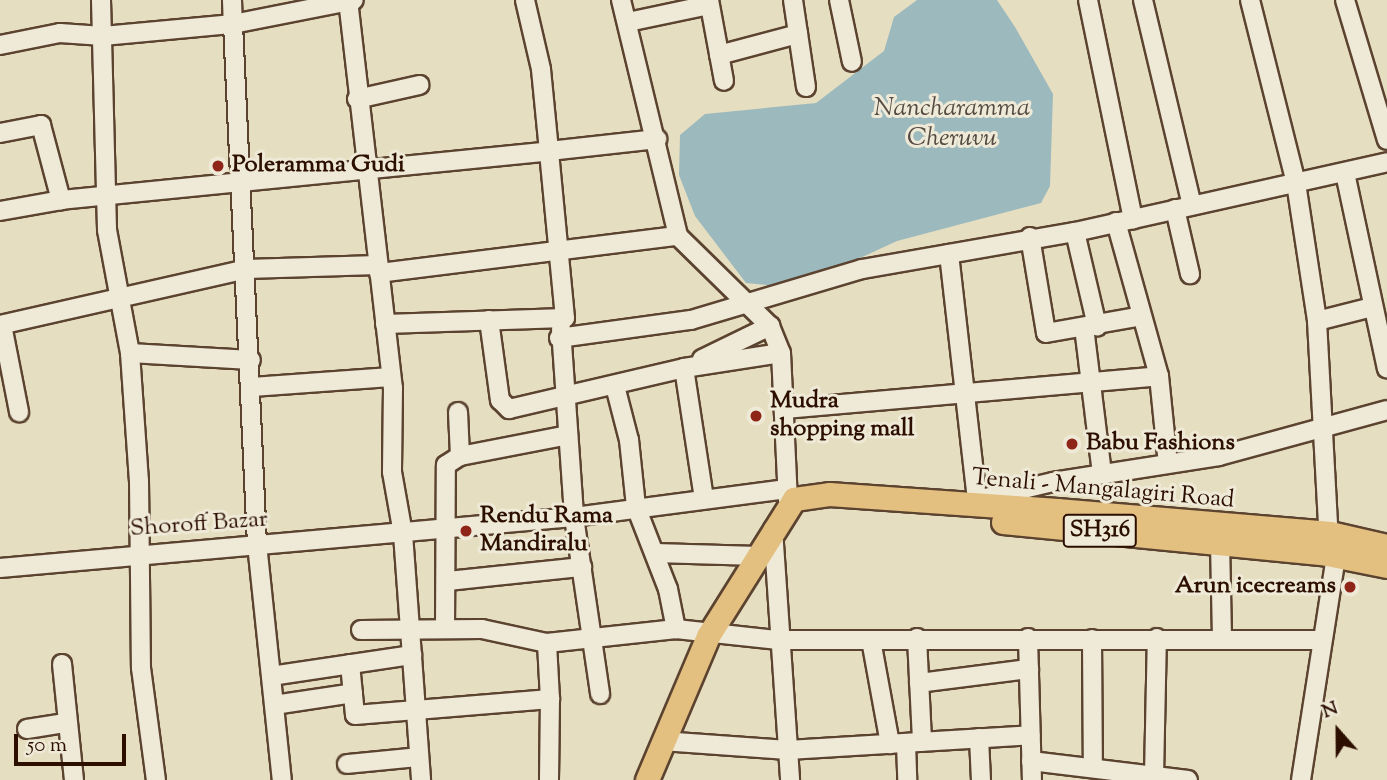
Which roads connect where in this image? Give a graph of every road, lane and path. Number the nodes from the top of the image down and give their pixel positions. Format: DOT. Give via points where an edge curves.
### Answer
graph roads {
  1 [pos="102,0"];
  2 [pos="232,0"];
  3 [pos="350,0"];
  4 [pos="525,0"];
  5 [pos="621,0"];
  6 [pos="793,0"];
  7 [pos="839,0"];
  8 [pos="1088,0"];
  9 [pos="1143,0"];
  10 [pos="1250,0"];
  11 [pos="1345,0"];
  12 [pos="709,3"];
  13 [pos="628,22"];
  14 [pos="233,24"];
  15 [pos="798,34"];
  16 [pos="103,36"];
  17 [pos="0,45"];
  18 [pos="719,55"];
  19 [pos="852,61"];
  20 [pos="724,81"];
  21 [pos="419,85"];
  22 [pos="806,87"];
  23 [pos="357,99"];
  24 [pos="0,133"];
  25 [pos="657,139"];
  26 [pos="1387,140"];
  27 [pos="549,151"];
  28 [pos="1387,162"];
  29 [pos="364,170"];
  30 [pos="1345,173"];
  31 [pos="237,183"];
  32 [pos="1296,183"];
  33 [pos="109,195"];
  34 [pos="61,200"];
  35 [pos="1183,207"];
  36 [pos="0,211"];
  37 [pos="1125,220"];
  38 [pos="1075,232"];
  39 [pos="678,236"];
  40 [pos="1030,237"];
  41 [pos="555,252"];
  42 [pos="949,254"];
  43 [pos="246,269"];
  44 [pos="378,269"];
  45 [pos="1190,274"];
  46 [pos="119,302"];
  47 [pos="750,304"];
  48 [pos="1372,307"];
  49 [pos="1142,316"];
  50 [pos="565,318"];
  51 [pos="489,320"];
  52 [pos="1317,321"];
  53 [pos="385,324"];
  54 [pos="1,325"];
  55 [pos="770,326"];
  56 [pos="1090,327"];
  57 [pos="559,338"];
  58 [pos="130,353"];
  59 [pos="782,354"];
  60 [pos="251,360"];
  61 [pos="684,368"];
  62 [pos="1387,369"];
  63 [pos="1159,376"];
  64 [pos="391,377"];
  65 [pos="1090,383"];
  66 [pos="252,387"];
  67 [pos="615,387"];
  68 [pos="968,394"];
  69 [pos="563,400"];
  70 [pos="785,409"];
  71 [pos="1387,410"];
  72 [pos="19,412"];
  73 [pos="458,412"];
  74 [pos="1326,424"];
  75 [pos="568,435"];
  76 [pos="460,456"];
  77 [pos="1168,464"];
  78 [pos="1102,474"];
  79 [pos="788,496"];
  80 [pos="814,497"];
  81 [pos="704,499"];
  82 [pos="969,502"];
  83 [pos="636,507"];
  84 [pos="574,517"];
  85 [pos="773,528"];
  86 [pos="449,529"];
  87 [pos="403,534"];
  88 [pos="1220,542"];
  89 [pos="257,544"];
  90 [pos="1387,546"];
  91 [pos="1331,548"];
  92 [pos="655,553"];
  93 [pos="139,554"];
  94 [pos="758,556"];
  95 [pos="1387,566"];
  96 [pos="582,567"];
  97 [pos="0,568"];
  98 [pos="448,581"];
  99 [pos="411,628"];
  100 [pos="445,629"];
  101 [pos="676,629"];
  102 [pos="361,630"];
  103 [pos="708,636"];
  104 [pos="1222,636"];
  105 [pos="918,638"];
  106 [pos="1028,638"];
  107 [pos="1157,638"];
  108 [pos="1092,639"];
  109 [pos="778,640"];
  110 [pos="871,640"];
  111 [pos="1320,640"];
  112 [pos="593,642"];
  113 [pos="547,643"];
  114 [pos="412,655"];
  115 [pos="62,664"];
  116 [pos="350,664"];
  117 [pos="1029,669"];
  118 [pos="271,677"];
  119 [pos="919,683"];
  120 [pos="352,693"];
  121 [pos="600,694"];
  122 [pos="550,699"];
  123 [pos="274,705"];
  124 [pos="412,710"];
  125 [pos="66,723"];
  126 [pos="26,729"];
  127 [pos="1031,735"];
  128 [pos="979,738"];
  129 [pos="662,741"];
  130 [pos="906,743"];
  131 [pos="788,750"];
  132 [pos="419,757"];
  133 [pos="1031,761"];
  134 [pos="347,764"];
  135 [pos="1093,768"];
  136 [pos="1154,776"];
  137 [pos="74,780"];
  138 [pos="156,780"];
  139 [pos="282,780"];
  140 [pos="421,780"];
  141 [pos="550,780"];
  142 [pos="647,780"];
  143 [pos="790,780"];
  144 [pos="907,780"];
  145 [pos="981,780"];
  146 [pos="1032,780"];
  147 [pos="1188,780"];
  148 [pos="1301,780"];
  1 -- 16 [label="street"];
  2 -- 14 [label="street"];
  3 -- 14 [label="street"];
  3 -- 23 [label="street"];
  4 -- 27 [label="street" via="541,69"];
  5 -- 13 [label="street"];
  6 -- 15 [label="street"];
  7 -- 19 [label="street"];
  8 -- 37 [label="street"];
  9 -- 35 [label="street"];
  10 -- 32 [label="street"];
  11 -- 26 [label="street"];
  12 -- 13 [label="street"];
  12 -- 18 [label="street"];
  13 -- 25 [label="street"];
  14 -- 16 [label="street"];
  14 -- 31 [label="street"];
  15 -- 18 [label="street"];
  15 -- 22 [label="street"];
  16 -- 17 [label="street" via="60,33"];
  16 -- 33 [label="street"];
  18 -- 20 [label="street"];
  21 -- 23 [label="street"];
  23 -- 29 [label="street"];
  24 -- 34 [label="street" via="41,125"];
  25 -- 27 [label="street"];
  25 -- 39 [label="street"];
  27 -- 29 [label="street"];
  27 -- 41 [label="street"];
  28 -- 30 [label="street"];
  29 -- 31 [label="street"];
  29 -- 44 [label="street"];
  30 -- 32 [label="street"];
  30 -- 48 [label="street"];
  31 -- 33 [label="street"];
  31 -- 43 [label="street"];
  32 -- 35 [label="street"];
  32 -- 52 [label="street"];
  33 -- 34 [label="street"];
  33 -- 46 [label="street" via="107,230"];
  34 -- 36 [label="street"];
  35 -- 37 [label="street"];
  35 -- 45 [label="street"];
  37 -- 38 [label="street"];
  37 -- 49 [label="street"];
  38 -- 40 [label="street"];
  38 -- 56 [label="street"];
  39 -- 41 [label="street"];
  39 -- 47 [label="street"];
  40 -- 42 [label="street"];
  40 -- 56 [label="street" via="1046,333"];
  41 -- 44 [label="street"];
  41 -- 50 [label="street"];
  42 -- 47 [label="street" via="862,269"];
  42 -- 68 [label="street"];
  43 -- 44 [label="street"];
  43 -- 46 [label="street"];
  43 -- 60 [label="street"];
  44 -- 53 [label="street"];
  46 -- 54 [label="street"];
  46 -- 58 [label="street"];
  47 -- 55 [label="street"];
  47 -- 57 [label="street" via="691,320"];
  48 -- 52 [label="street"];
  48 -- 62 [label="street"];
  49 -- 56 [label="street"];
  49 -- 63 [label="street"];
  50 -- 51 [label="street"];
  50 -- 57 [label="street"];
  51 -- 53 [label="street"];
  51 -- 69 [label="street" via="502,407"];
  52 -- 74 [label="street"];
  53 -- 64 [label="street"];
  54 -- 72 [label="street"];
  55 -- 59 [label="street"];
  55 -- 61 [label="street"];
  56 -- 65 [label="street"];
  57 -- 69 [label="street"];
  58 -- 60 [label="street"];
  58 -- 93 [label="street"];
  59 -- 61 [label="street"];
  59 -- 70 [label="street"];
  60 -- 66 [label="street"];
  61 -- 67 [label="street"];
  61 -- 81 [label="street"];
  63 -- 65 [label="street"];
  63 -- 77 [label="street"];
  64 -- 66 [label="street"];
  64 -- 87 [label="street" via="392,472"];
  65 -- 68 [label="street"];
  65 -- 78 [label="street"];
  66 -- 89 [label="street"];
  67 -- 69 [label="street"];
  67 -- 83 [label="street" via="629,440"];
  68 -- 70 [label="street"];
  68 -- 82 [label="street"];
  69 -- 75 [label="street"];
  70 -- 79 [label="street"];
  71 -- 74 [label="street"];
  73 -- 76 [label="street"];
  74 -- 77 [label="street" via="1219,456"];
  74 -- 91 [label="street"];
  75 -- 76 [label="street"];
  75 -- 84 [label="street"];
  76 -- 86 [label="street" via="446,465"];
  77 -- 78 [label="street"];
  78 -- 82 [label="street"];
  79 -- 80 [label="main road, Tenali - Mangalagiri Road / SH316"];
  79 -- 81 [label="street, Shoroff Bazar"];
  79 -- 85 [label="main road"];
  80 -- 82 [label="main road, Tenali - Mangalagiri Road / SH316"];
  80 -- 88 [label="main road, Tenali - Mangalagiri Road / SH316" via="830,506"];
  81 -- 83 [label="street, Shoroff Bazar"];
  82 -- 91 [label="main road, Tenali - Mangalagiri Road / SH316"];
  83 -- 84 [label="street, Shoroff Bazar"];
  83 -- 92 [label="street"];
  84 -- 86 [label="street, Shoroff Bazar"];
  84 -- 96 [label="street"];
  85 -- 94 [label="main road"];
  85 -- 109 [label="street"];
  86 -- 87 [label="street, Shoroff Bazar"];
  86 -- 98 [label="street"];
  87 -- 89 [label="street, Shoroff Bazar"];
  87 -- 99 [label="street"];
  88 -- 91 [label="main road, Tenali - Mangalagiri Road / SH316"];
  88 -- 104 [label="street"];
  89 -- 93 [label="street, Shoroff Bazar"];
  89 -- 118 [label="street"];
  90 -- 91 [label="main road, Tenali - Mangalagiri Road / SH316"];
  91 -- 95 [label="main road, Tenali - Mangalagiri Road / SH316"];
  91 -- 111 [label="street"];
  92 -- 94 [label="street"];
  92 -- 101 [label="street"];
  93 -- 97 [label="street, Shoroff Bazar"];
  93 -- 138 [label="street" via="141,668"];
  94 -- 103 [label="main road"];
  96 -- 98 [label="street"];
  96 -- 112 [label="street"];
  98 -- 100 [label="street"];
  99 -- 100 [label="street"];
  99 -- 102 [label="street"];
  99 -- 114 [label="street"];
  100 -- 113 [label="street" via="482,629"];
  101 -- 103 [label="street"];
  101 -- 112 [label="street"];
  103 -- 109 [label="street"];
  103 -- 129 [label="main road"];
  104 -- 107 [label="street"];
  104 -- 111 [label="street"];
  105 -- 106 [label="street"];
  105 -- 110 [label="street"];
  105 -- 119 [label="street"];
  106 -- 108 [label="street"];
  106 -- 117 [label="street"];
  107 -- 108 [label="street"];
  107 -- 136 [label="street"];
  108 -- 135 [label="street"];
  109 -- 110 [label="street"];
  109 -- 131 [label="street"];
  110 -- 130 [label="street"];
  111 -- 148 [label="street"];
  112 -- 113 [label="street"];
  112 -- 121 [label="street"];
  113 -- 122 [label="street"];
  114 -- 116 [label="street"];
  114 -- 124 [label="street"];
  115 -- 125 [label="street"];
  116 -- 118 [label="street"];
  116 -- 120 [label="street"];
  117 -- 119 [label="street"];
  117 -- 127 [label="street"];
  118 -- 123 [label="street"];
  119 -- 130 [label="street"];
  120 -- 123 [label="street"];
  120 -- 124 [label="street" via="355,715"];
  122 -- 124 [label="street"];
  122 -- 141 [label="street"];
  123 -- 139 [label="street"];
  124 -- 132 [label="street"];
  125 -- 126 [label="street"];
  125 -- 137 [label="street"];
  127 -- 128 [label="street"];
  127 -- 133 [label="street"];
  128 -- 130 [label="street"];
  128 -- 145 [label="street"];
  129 -- 131 [label="street"];
  129 -- 142 [label="main road"];
  130 -- 131 [label="street"];
  130 -- 144 [label="street"];
  131 -- 143 [label="street"];
  132 -- 134 [label="street"];
  132 -- 140 [label="street"];
  133 -- 135 [label="street"];
  133 -- 146 [label="street"];
  135 -- 136 [label="street"];
  136 -- 147 [label="street"];
}
